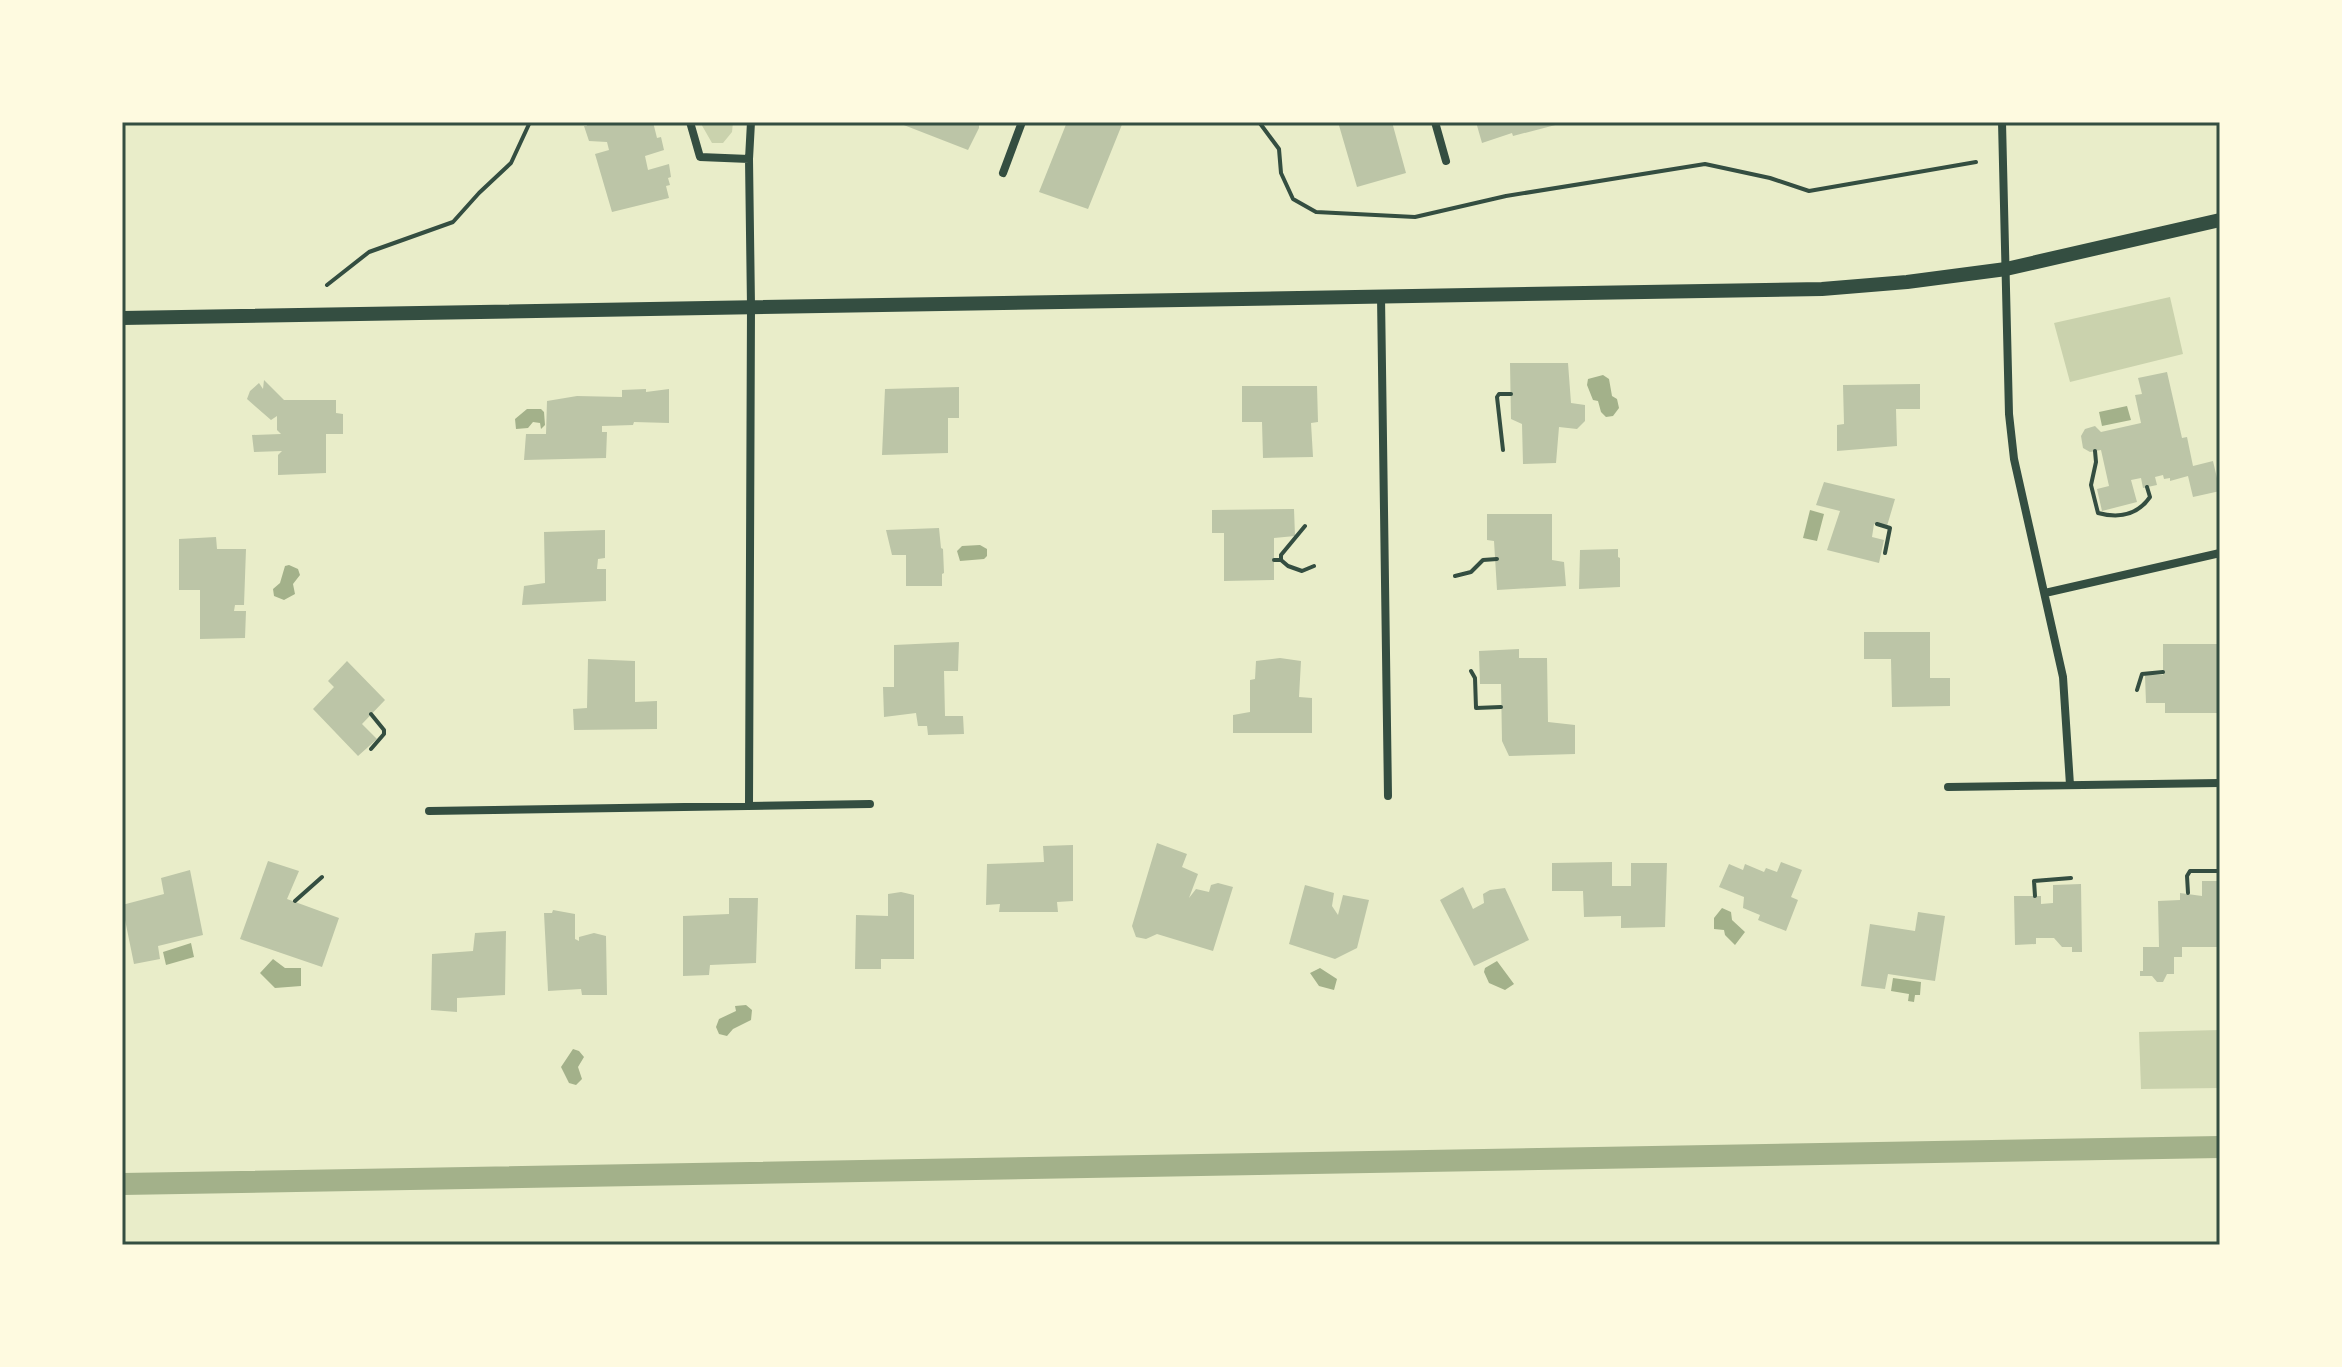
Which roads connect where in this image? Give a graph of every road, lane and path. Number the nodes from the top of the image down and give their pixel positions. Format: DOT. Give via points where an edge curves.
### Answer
graph roads {
  1 [pos="530,122"];
  2 [pos="690,122"];
  3 [pos="751,122"];
  4 [pos="1022,122"];
  5 [pos="1259,122"];
  6 [pos="1435,122"];
  7 [pos="2002,122"];
  8 [pos="749,159"];
  9 [pos="1446,161"];
  10 [pos="1976,162"];
  11 [pos="1003,173"];
  12 [pos="2220,220"];
  13 [pos="2006,269"];
  14 [pos="327,285"];
  15 [pos="1381,296"];
  16 [pos="751,306"];
  17 [pos="122,318"];
  18 [pos="1511,394"];
  19 [pos="1503,450"];
  20 [pos="2095,451"];
  21 [pos="2147,487"];
  22 [pos="1877,524"];
  23 [pos="1305,526"];
  24 [pos="1885,553"];
  25 [pos="2220,553"];
  26 [pos="1497,559"];
  27 [pos="1274,560"];
  28 [pos="1281,560"];
  29 [pos="1314,566"];
  30 [pos="1455,576"];
  31 [pos="2045,593"];
  32 [pos="1471,671"];
  33 [pos="2163,672"];
  34 [pos="2137,690"];
  35 [pos="1501,707"];
  36 [pos="371,714"];
  37 [pos="371,749"];
  38 [pos="2220,783"];
  39 [pos="2070,785"];
  40 [pos="1948,787"];
  41 [pos="1388,796"];
  42 [pos="870,804"];
  43 [pos="749,806"];
  44 [pos="429,811"];
  45 [pos="2220,871"];
  46 [pos="322,877"];
  47 [pos="2071,878"];
  48 [pos="2188,893"];
  49 [pos="2035,896"];
  50 [pos="295,901"];
  1 -- 14 [label="path" via="511,163 453,222 369,252"];
  2 -- 8 [label="street" via="700,157"];
  3 -- 8 [label="street"];
  4 -- 11 [label="street"];
  5 -- 10 [label="path" via="1279,149 1281,173 1293,199 1316,212 1330,213 1415,217 1506,196 1705,164 1809,191"];
  6 -- 9 [label="street"];
  7 -- 13 [label="street"];
  8 -- 16 [label="street"];
  12 -- 13 [label="street"];
  13 -- 15 [label="street" via="1822,289"];
  13 -- 31 [label="street" via="2012,444"];
  15 -- 16 [label="street"];
  15 -- 41 [label="street"];
  16 -- 17 [label="street"];
  16 -- 43 [label="street"];
  18 -- 19 [label="path" via="1497,397"];
  20 -- 21 [label="path" via="2091,485 2098,513 2116,517 2140,508 2150,497"];
  22 -- 24 [label="path" via="1890,528"];
  23 -- 28 [label="path"];
  25 -- 31 [label="street"];
  26 -- 30 [label="path" via="1483,560 1471,572"];
  27 -- 28 [label="path"];
  28 -- 29 [label="path" via="1302,571"];
  31 -- 39 [label="street" via="2063,677"];
  32 -- 35 [label="path" via="1476,708"];
  33 -- 34 [label="path" via="2142,674"];
  36 -- 37 [label="path" via="384,734"];
  38 -- 39 [label="street"];
  39 -- 40 [label="street"];
  42 -- 43 [label="street"];
  43 -- 44 [label="street"];
  45 -- 48 [label="path" via="2190,871"];
  46 -- 50 [label="path"];
  47 -- 49 [label="path" via="2034,881"];
}
